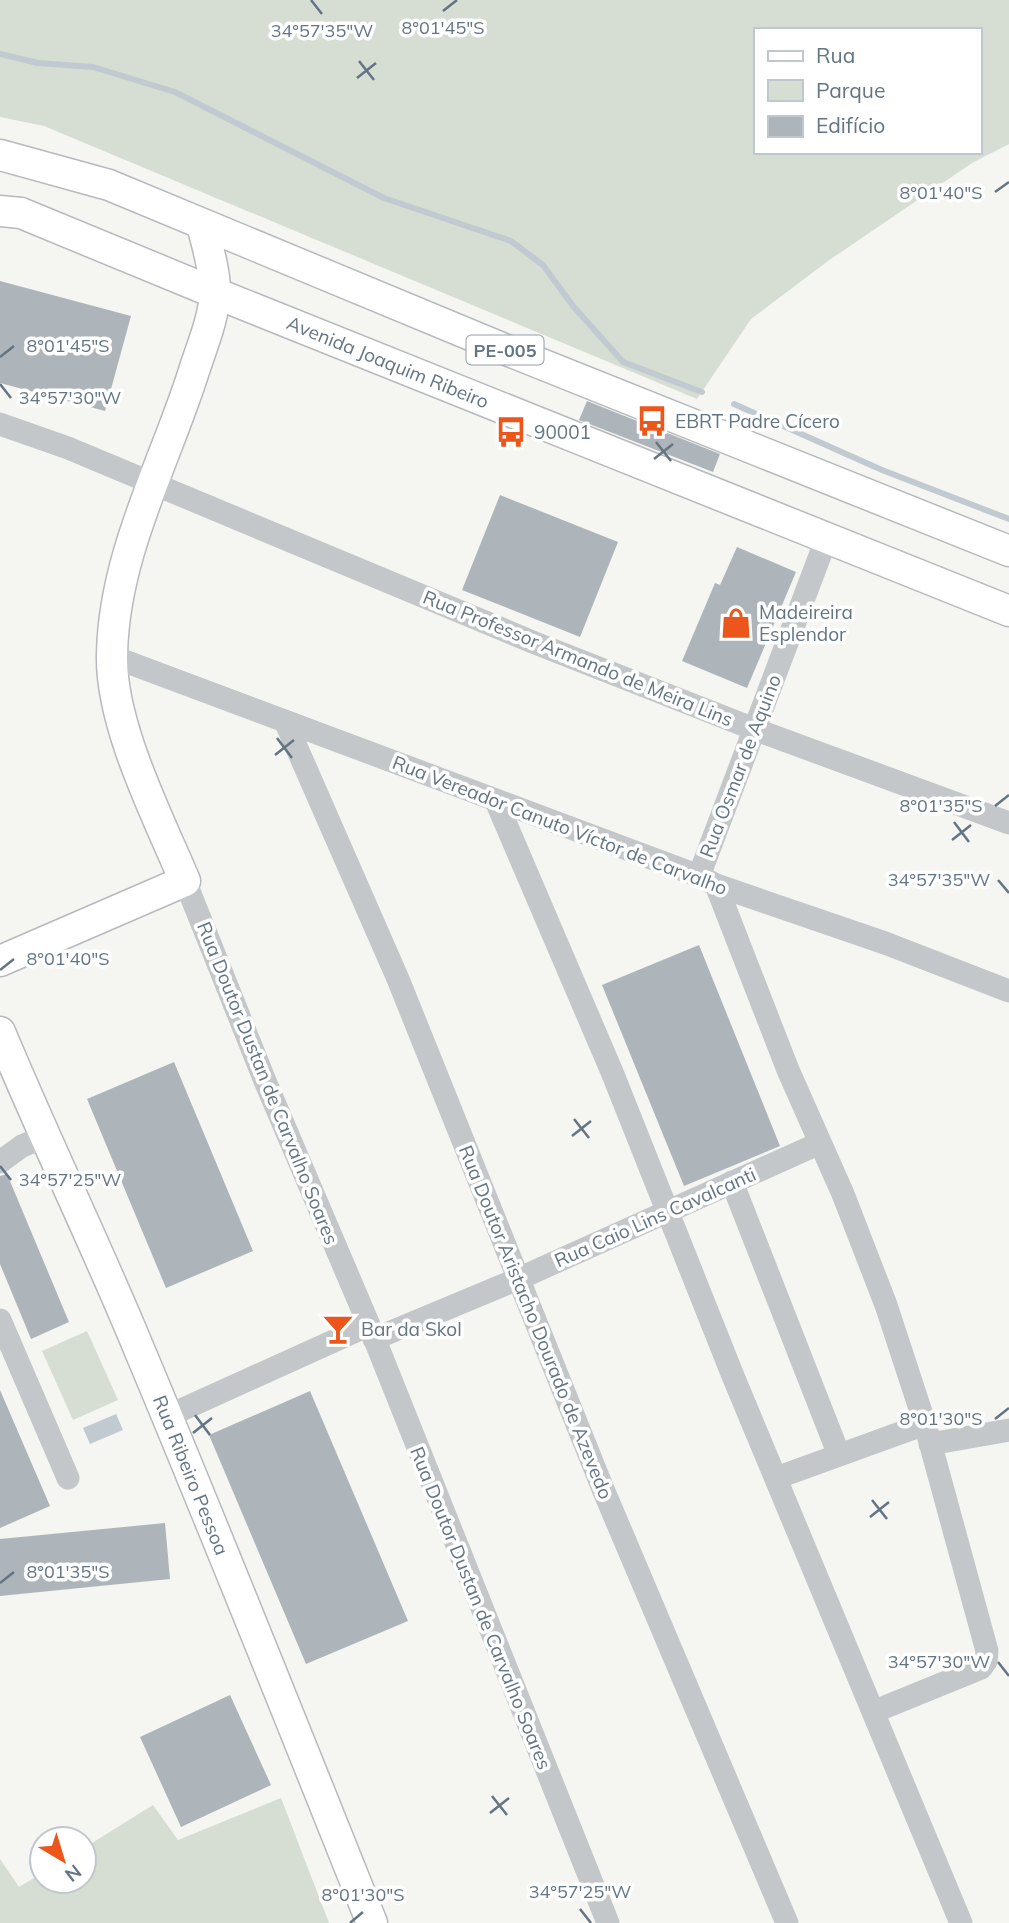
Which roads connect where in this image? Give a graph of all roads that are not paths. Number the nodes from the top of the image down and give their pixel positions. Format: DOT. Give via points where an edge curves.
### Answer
graph roads {
  1 [pos="0,155"];
  2 [pos="0,211"];
  3 [pos="202,224"];
  4 [pos="215,293"];
  5 [pos="0,424"];
  6 [pos="151,484"];
  7 [pos="827,537"];
  8 [pos="1009,551"];
  9 [pos="1009,611"];
  10 [pos="111,656"];
  11 [pos="285,721"];
  12 [pos="754,729"];
  13 [pos="496,802"];
  14 [pos="1009,823"];
  15 [pos="185,881"];
  16 [pos="707,881"];
  17 [pos="0,961"];
  18 [pos="1009,991"];
  19 [pos="0,1032"];
  20 [pos="820,1143"];
  21 [pos="22,1144"];
  22 [pos="0,1162"];
  23 [pos="732,1182"];
  24 [pos="669,1210"];
  25 [pos="518,1279"];
  26 [pos="0,1320"];
  27 [pos="371,1332"];
  28 [pos="168,1416"];
  29 [pos="1009,1430"];
  30 [pos="928,1434"];
  31 [pos="839,1455"];
  32 [pos="68,1478"];
  33 [pos="776,1478"];
  34 [pos="873,1712"];
  35 [pos="372,1923"];
  36 [pos="608,1923"];
  37 [pos="787,1923"];
  38 [pos="961,1923"];
  1 -- 3 [label="main road, PE-005" via="109,185"];
  2 -- 4 [label="main road, Avenida Joaquim Ribeiro / PE-005" via="21,213"];
  3 -- 4 [label="main road, Rua Doutor Dustan de Carvalho Soares"];
  3 -- 8 [label="main road, PE-005"];
  4 -- 6 [label="main road, Rua Doutor Dustan de Carvalho Soares" via="182,406"];
  4 -- 7 [label="main road, Avenida Joaquim Ribeiro / PE-005"];
  5 -- 6 [label="street, Rua Professor Armando de Meira Lins"];
  6 -- 10 [label="main road, Rua Doutor Dustan de Carvalho Soares" via="127,554"];
  6 -- 12 [label="street, Rua Professor Armando de Meira Lins"];
  7 -- 9 [label="main road, Avenida Joaquim Ribeiro / PE-005"];
  7 -- 12 [label="street, Rua Osmar de Aquino"];
  10 -- 11 [label="street, Rua Vereador Canuto Víctor de Carvalho"];
  10 -- 15 [label="main road, Rua Doutor Dustan de Carvalho Soares" via="129,747"];
  11 -- 13 [label="street, Rua Vereador Canuto Víctor de Carvalho"];
  11 -- 25 [label="street, Rua Doutor Aristacho Dourado de Azevedo" via="398,979"];
  12 -- 14 [label="street, Rua Professor Armando de Meira Lins"];
  12 -- 16 [label="street, Rua Osmar de Aquino"];
  13 -- 16 [label="street, Rua Vereador Canuto Víctor de Carvalho"];
  13 -- 24 [label="street"];
  15 -- 17 [label="main road"];
  15 -- 27 [label="street, Rua Doutor Dustan de Carvalho Soares"];
  16 -- 18 [label="street, Rua Vereador Canuto Víctor de Carvalho"];
  16 -- 20 [label="street"];
  19 -- 21 [label="main road, Rua Ribeiro Pessoa"];
  20 -- 23 [label="street, Rua Caio Lins Cavalcanti"];
  20 -- 30 [label="street" via="886,1305"];
  21 -- 22 [label="street"];
  21 -- 28 [label="main road, Rua Ribeiro Pessoa" via="100,1257"];
  23 -- 24 [label="street, Rua Caio Lins Cavalcanti"];
  23 -- 31 [label="street"];
  24 -- 25 [label="street, Rua Caio Lins Cavalcanti"];
  24 -- 33 [label="street"];
  25 -- 27 [label="street, Rua Caio Lins Cavalcanti"];
  25 -- 37 [label="street, Rua Doutor Aristacho Dourado de Azevedo"];
  26 -- 32 [label="street"];
  27 -- 28 [label="street, Rua Caio Lins Cavalcanti"];
  27 -- 36 [label="street, Rua Doutor Dustan de Carvalho Soares"];
  28 -- 35 [label="main road, Rua Ribeiro Pessoa"];
  29 -- 30 [label="street"];
  30 -- 31 [label="street"];
  30 -- 34 [label="street" via="986,1661 981,1668"];
  31 -- 33 [label="street"];
  33 -- 34 [label="street"];
  34 -- 38 [label="street"];
}
